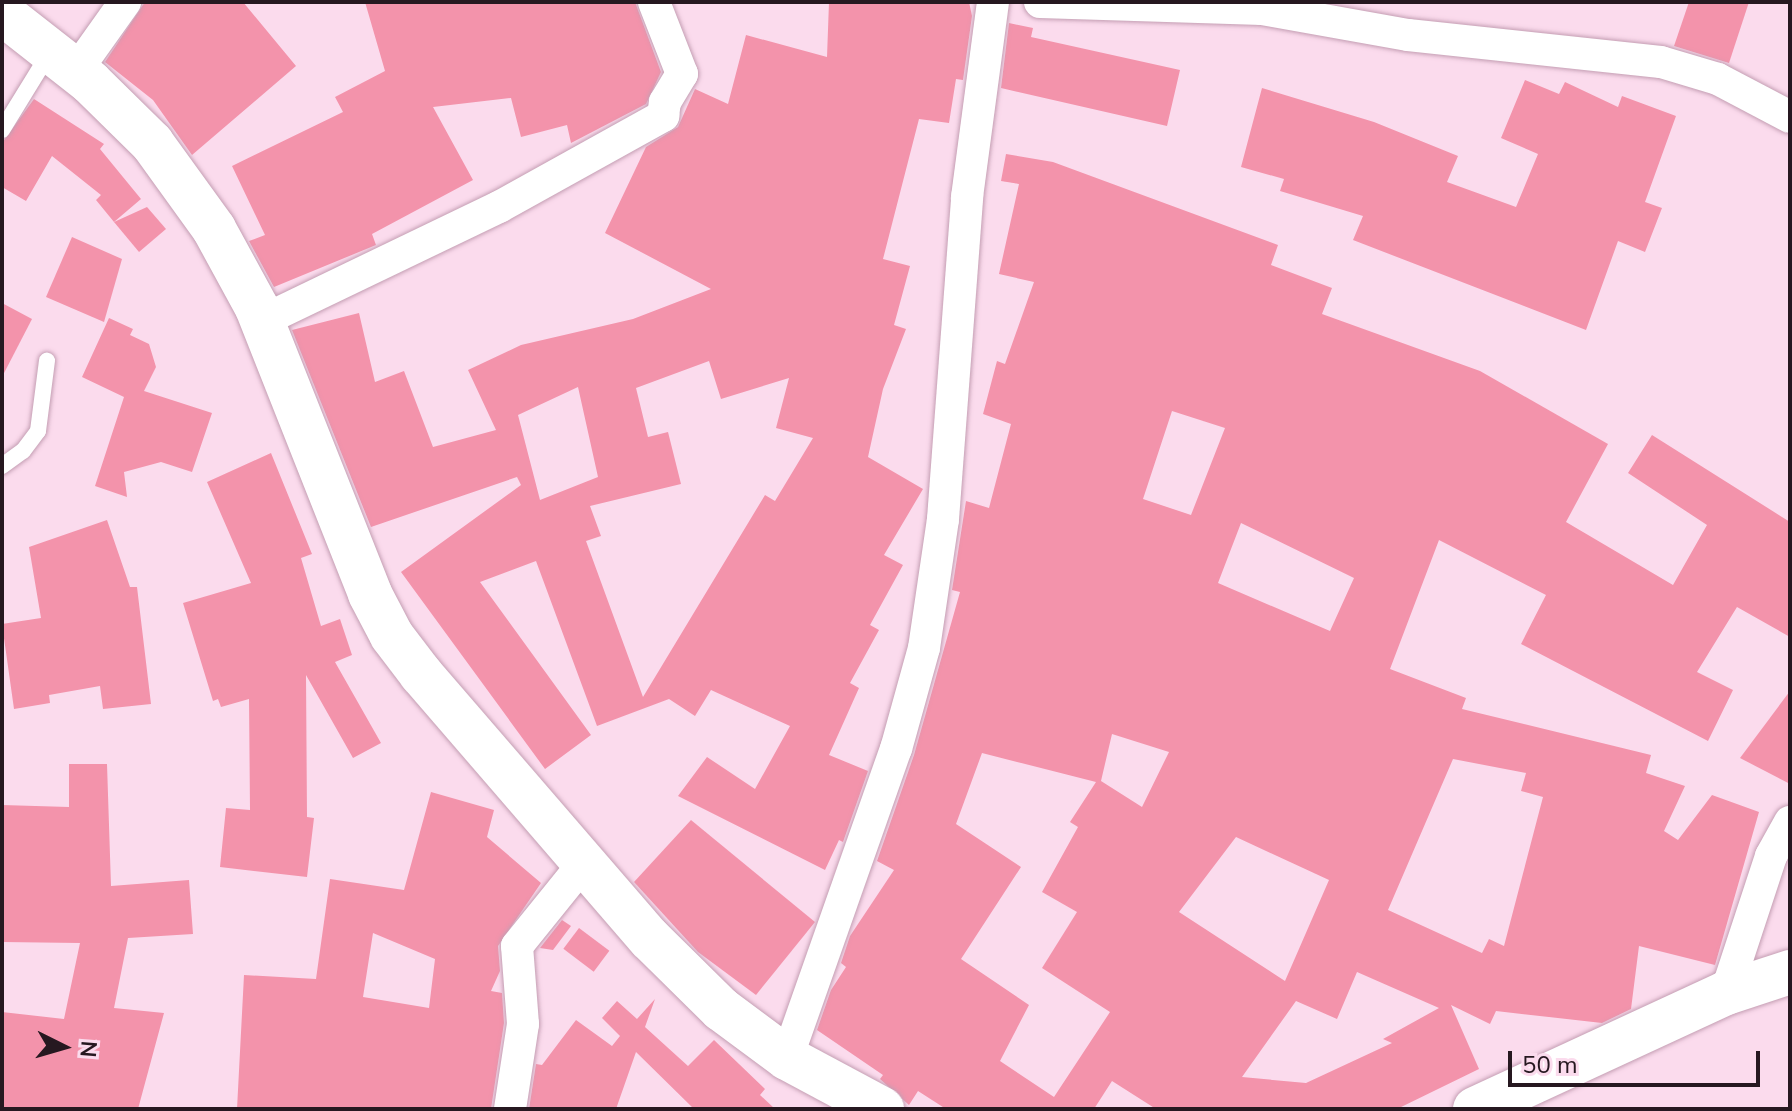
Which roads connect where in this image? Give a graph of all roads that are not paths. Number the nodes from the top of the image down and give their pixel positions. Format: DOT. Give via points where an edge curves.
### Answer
graph roads {
  1 [pos="125,2"];
  2 [pos="654,2"];
  3 [pos="993,2"];
  4 [pos="1040,2"];
  5 [pos="2,13"];
  6 [pos="64,61"];
  7 [pos="1790,117"];
  8 [pos="2,130"];
  9 [pos="262,321"];
  10 [pos="47,361"];
  11 [pos="2,466"];
  12 [pos="1790,822"];
  13 [pos="584,863"];
  14 [pos="1790,972"];
  15 [pos="1726,993"];
  16 [pos="787,1058"];
  17 [pos="858,1103"];
  18 [pos="510,1109"];
  19 [pos="1475,1109"];
  1 -- 6 [label="street"];
  2 -- 9 [label="street" via="682,74 663,116 499,207"];
  3 -- 16 [label="street" via="967,197 943,519 924,648 896,749"];
  4 -- 7 [label="street" via="1274,11 1408,35 1661,62 1718,79"];
  5 -- 6 [label="street"];
  6 -- 8 [label="lane"];
  6 -- 9 [label="street" via="152,143 214,229"];
  9 -- 13 [label="street" via="392,636"];
  10 -- 11 [label="lane" via="38,431"];
  12 -- 15 [label="street" via="1771,856"];
  13 -- 16 [label="street" via="721,1009"];
  13 -- 18 [label="street" via="517,946 523,1024"];
  14 -- 15 [label="street"];
  15 -- 19 [label="street"];
  16 -- 17 [label="street"];
}
